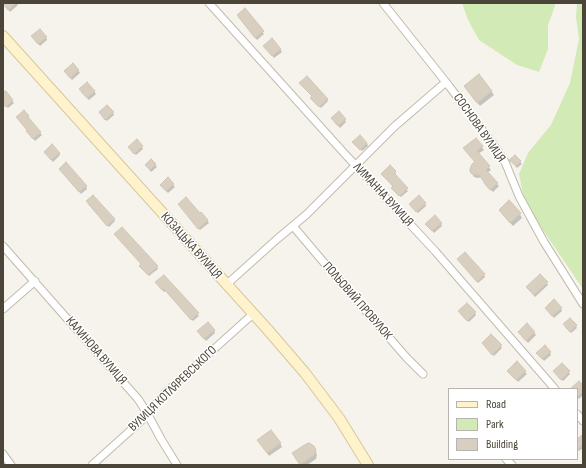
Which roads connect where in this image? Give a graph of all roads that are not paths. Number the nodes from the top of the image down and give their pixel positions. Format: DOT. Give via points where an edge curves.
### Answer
graph roads {
  1 [pos="209,3"];
  2 [pos="383,3"];
  3 [pos="3,36"];
  4 [pos="446,82"];
  5 [pos="356,166"];
  6 [pos="293,226"];
  7 [pos="3,246"];
  8 [pos="34,281"];
  9 [pos="226,285"];
  10 [pos="583,304"];
  11 [pos="3,309"];
  12 [pos="253,314"];
  13 [pos="423,374"];
  14 [pos="554,388"];
  15 [pos="148,413"];
  16 [pos="3,454"];
  17 [pos="11,465"];
  18 [pos="92,465"];
  19 [pos="177,465"];
  20 [pos="368,465"];
  1 -- 5 [label="street, ЛИМАННА ВУЛИЦЯ"];
  2 -- 4 [label="street, СОСНОВА ВУЛИЦЯ"];
  3 -- 9 [label="main road, КОЗАЦЬКА ВУЛИЦЯ"];
  4 -- 5 [label="street" via="395,126"];
  4 -- 10 [label="street, СОСНОВА ВУЛИЦЯ" via="505,162 519,196 544,242"];
  5 -- 6 [label="street"];
  5 -- 14 [label="street, ЛИМАННА ВУЛИЦЯ" via="435,251"];
  6 -- 9 [label="street"];
  6 -- 13 [label="street, ПОЛЬОВИЙ ПРОВУЛОК"];
  7 -- 8 [label="street, КАЛИНОВА ВУЛИЦЯ"];
  8 -- 11 [label="street"];
  8 -- 15 [label="street, КАЛИНОВА ВУЛИЦЯ"];
  9 -- 12 [label="main road, КОЗАЦЬКА ВУЛИЦЯ"];
  12 -- 15 [label="street, ВУЛИЦЯ КОТЛЯРЕВСЬКОГО" via="165,394"];
  12 -- 20 [label="main road, КОЗАЦЬКА ВУЛИЦЯ" via="326,399"];
  15 -- 18 [label="street, ВУЛИЦЯ КОТЛЯРЕВСЬКОГО"];
  15 -- 19 [label="street, КАЛИНОВА ВУЛИЦЯ"];
  16 -- 17 [label="street"];
}
